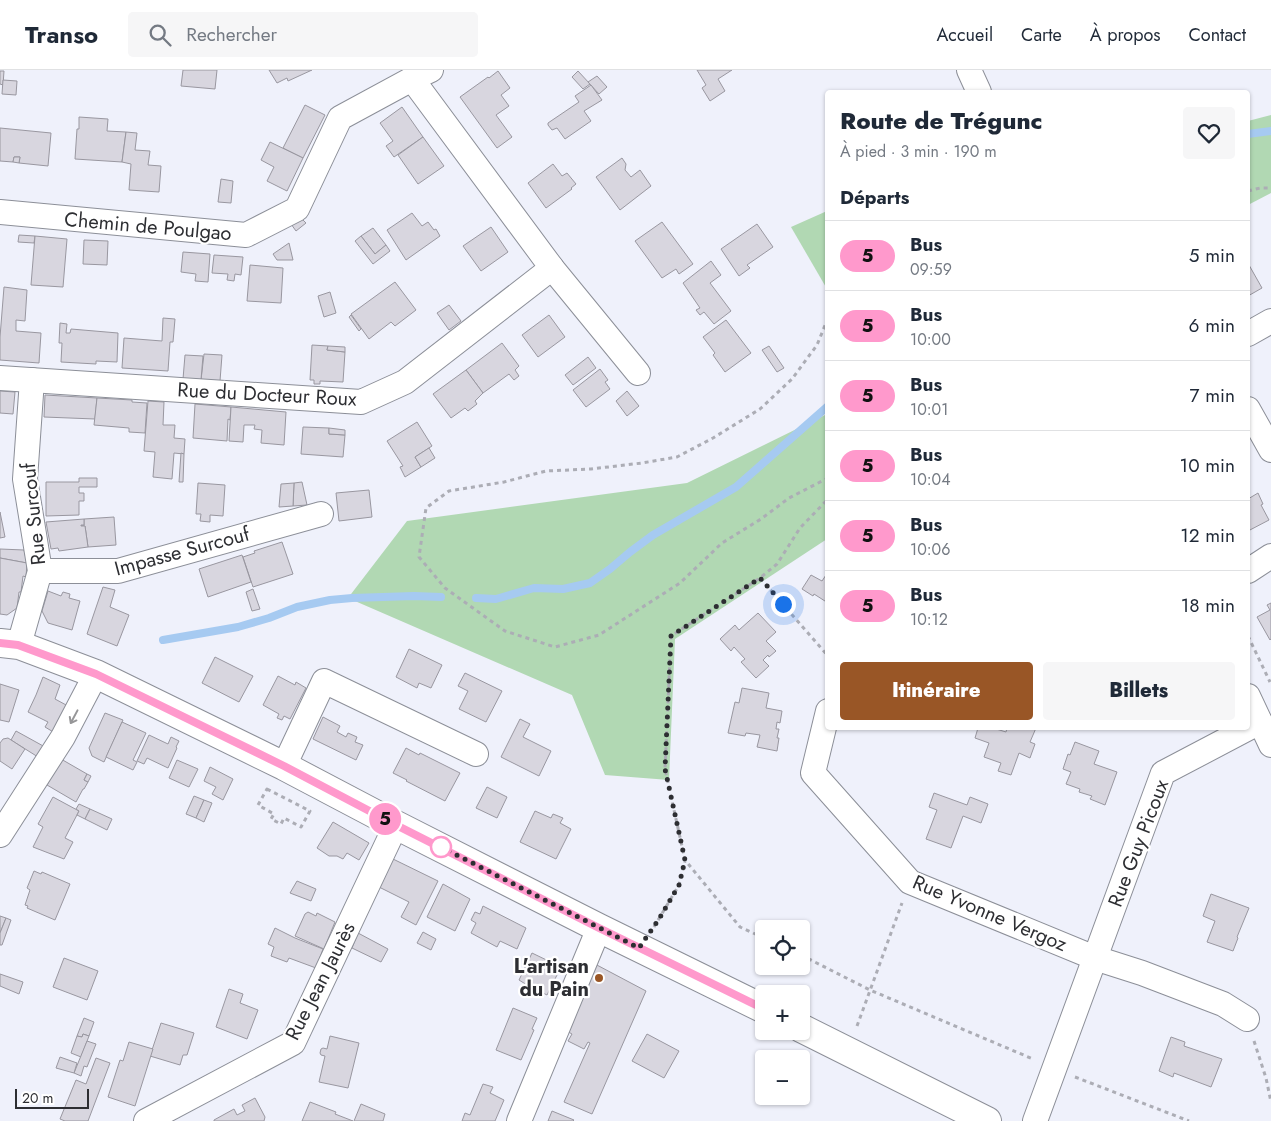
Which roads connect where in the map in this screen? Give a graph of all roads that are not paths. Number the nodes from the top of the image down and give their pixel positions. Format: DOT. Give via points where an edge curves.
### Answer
graph roads {
  1 [pos="968,70"];
  2 [pos="422,74"];
  3 [pos="978,90"];
  4 [pos="0,212"];
  5 [pos="552,268"];
  6 [pos="1271,321"];
  7 [pos="1250,333"];
  8 [pos="638,373"];
  9 [pos="0,378"];
  10 [pos="32,380"];
  11 [pos="1250,413"];
  12 [pos="1271,450"];
  13 [pos="321,514"];
  14 [pos="1271,556"];
  15 [pos="1250,570"];
  16 [pos="40,571"];
  17 [pos="9,644"];
  18 [pos="96,674"];
  19 [pos="1250,700"];
  20 [pos="1260,722"];
  21 [pos="825,724"];
  22 [pos="1250,727"];
  23 [pos="1245,730"];
  24 [pos="1271,745"];
  25 [pos="476,754"];
  26 [pos="284,766"];
  27 [pos="396,825"];
  28 [pos="0,835"];
  29 [pos="599,928"];
  30 [pos="1095,958"];
  31 [pos="755,1005"];
  32 [pos="1247,1019"];
  33 [pos="810,1032"];
  34 [pos="146,1121"];
  35 [pos="518,1121"];
  36 [pos="987,1121"];
  37 [pos="1036,1121"];
  1 -- 3 [label="street"];
  2 -- 4 [label="street, Chemin de Poulgao" via="340,118 297,208 246,235"];
  2 -- 5 [label="street"];
  5 -- 8 [label="street"];
  5 -- 10 [label="street, Rue du Docteur Roux" via="405,382 361,402"];
  6 -- 7 [label="street"];
  9 -- 10 [label="street, Rue du Docteur Roux"];
  10 -- 16 [label="street, Rue Surcouf" via="25,478"];
  11 -- 12 [label="street"];
  13 -- 16 [label="street, Impasse Surcouf" via="118,571"];
  14 -- 15 [label="street"];
  16 -- 17 [label="street, Rue Surcouf"];
  17 -- 18 [label="main road"];
  18 -- 26 [label="main road"];
  18 -- 28 [label="street, one-way" via="63,738"];
  19 -- 20 [label="street"];
  20 -- 22 [label="street, Rue Guy Picoux"];
  20 -- 24 [label="street"];
  21 -- 30 [label="street, Rue Yvonne Vergoz" via="813,774 910,882"];
  23 -- 30 [label="street, Rue Guy Picoux" via="1163,773"];
  25 -- 26 [label="street" via="324,681"];
  26 -- 27 [label="main road"];
  27 -- 29 [label="main road"];
  27 -- 34 [label="street, Rue Jean Jaurès" via="293,1043"];
  29 -- 31 [label="main road"];
  29 -- 35 [label="street"];
  30 -- 32 [label="street" via="1223,1004"];
  30 -- 37 [label="street, Rue Guy Picoux"];
  33 -- 36 [label="main road"];
}
